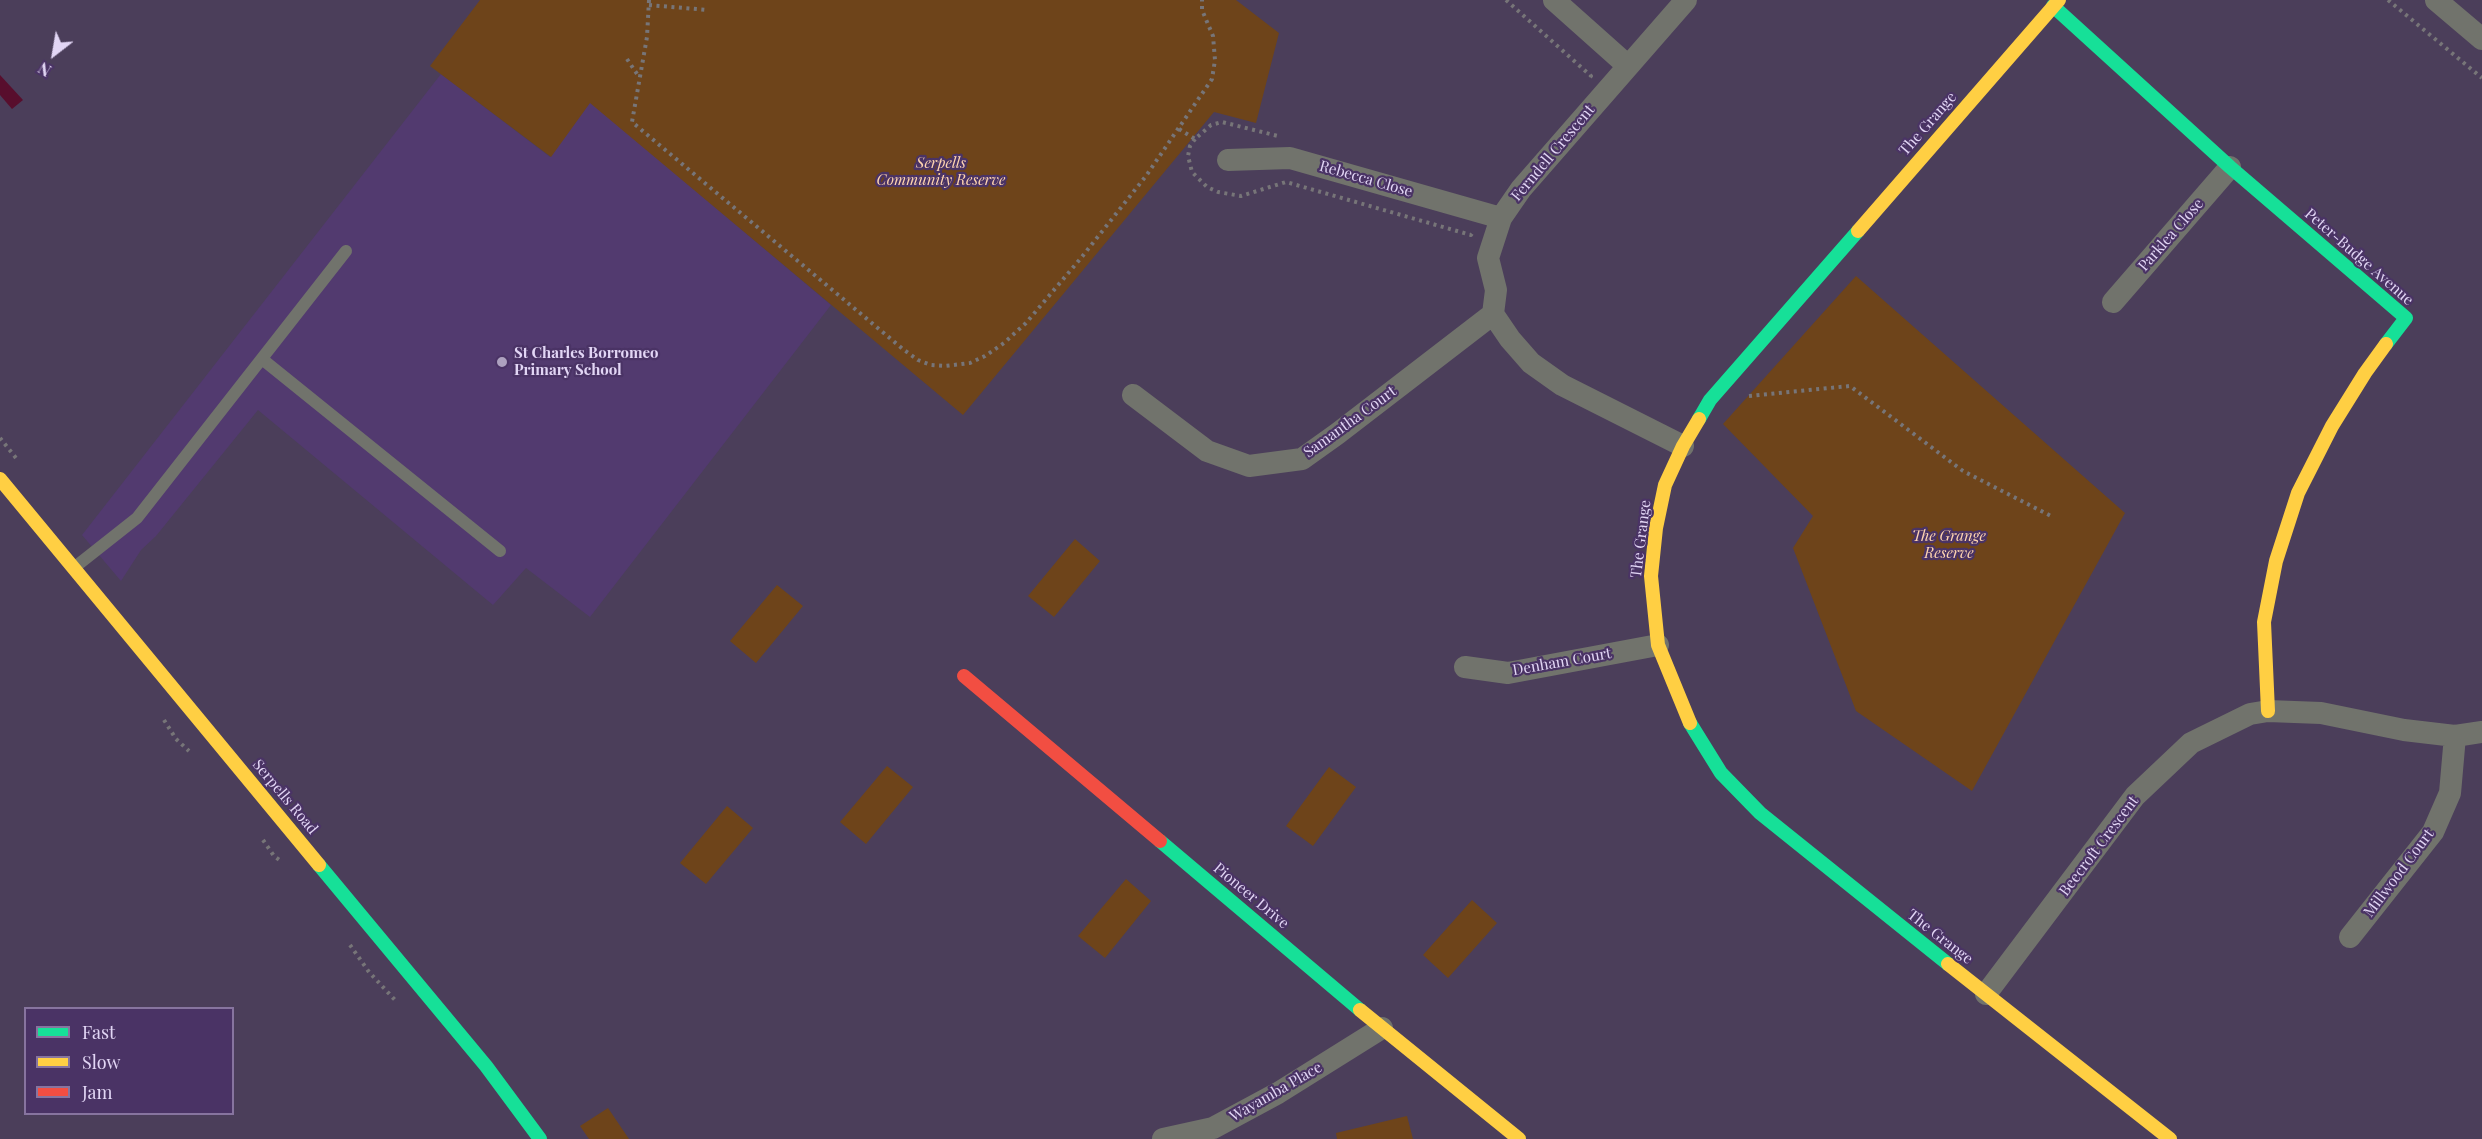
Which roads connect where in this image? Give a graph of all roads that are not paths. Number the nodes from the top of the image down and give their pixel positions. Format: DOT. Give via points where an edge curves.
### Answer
graph roads {
  1 [pos="1554,0"];
  2 [pos="1686,0"];
  3 [pos="2436,0"];
  4 [pos="2056,3"];
  5 [pos="2481,35"];
  6 [pos="1628,66"];
  7 [pos="1227,160"];
  8 [pos="2230,167"];
  9 [pos="1501,218"];
  10 [pos="346,251"];
  11 [pos="2113,302"];
  12 [pos="1493,314"];
  13 [pos="261,359"];
  14 [pos="1132,394"];
  15 [pos="1683,446"];
  16 [pos="0,479"];
  17 [pos="500,551"];
  18 [pos="74,568"];
  19 [pos="1658,645"];
  20 [pos="1465,667"];
  21 [pos="964,676"];
  22 [pos="2268,711"];
  23 [pos="2482,732"];
  24 [pos="2455,736"];
  25 [pos="2350,937"];
  26 [pos="1986,994"];
  27 [pos="1382,1028"];
  28 [pos="536,1137"];
  29 [pos="1163,1139"];
  30 [pos="1519,1139"];
  31 [pos="2170,1139"];
  1 -- 6 [label="street"];
  2 -- 6 [label="street, Ferndell Crescent"];
  3 -- 5 [label="street"];
  4 -- 8 [label="street, Peter-Budge Avenue"];
  4 -- 15 [label="street, The Grange" via="1740,364 1710,400"];
  6 -- 9 [label="street, Ferndell Crescent" via="1521,189"];
  7 -- 9 [label="street, Rebecca Close" via="1290,158"];
  8 -- 11 [label="street, Parklea Close"];
  8 -- 22 [label="street, Peter-Budge Avenue" via="2406,318 2332,426 2298,493 2276,561 2264,622"];
  9 -- 12 [label="street, Ferndell Crescent" via="1488,258 1496,290"];
  10 -- 13 [label="lane"];
  12 -- 14 [label="street, Samantha Court" via="1302,459 1250,466 1207,452"];
  12 -- 15 [label="street" via="1532,363 1563,385"];
  13 -- 17 [label="lane"];
  13 -- 18 [label="lane" via="137,518"];
  15 -- 19 [label="street, The Grange" via="1665,484 1656,528 1651,576"];
  16 -- 18 [label="street, Serpells Road"];
  18 -- 28 [label="street, Serpells Road" via="486,1066"];
  19 -- 20 [label="street, Denham Court" via="1509,673"];
  19 -- 26 [label="street, The Grange" via="1693,729 1721,773 1801,848"];
  21 -- 27 [label="street, Pioneer Drive"];
  22 -- 24 [label="street, Beecroft Crescent" via="2321,713"];
  22 -- 26 [label="street, Beecroft Crescent" via="2250,714 2191,743 2135,796"];
  23 -- 24 [label="street, Beecroft Crescent"];
  24 -- 25 [label="street, Millwood Court" via="2450,793 2433,832"];
  26 -- 31 [label="street, The Grange"];
  27 -- 29 [label="street, Wayamba Place" via="1213,1128"];
  27 -- 30 [label="street, Pioneer Drive"];
}
